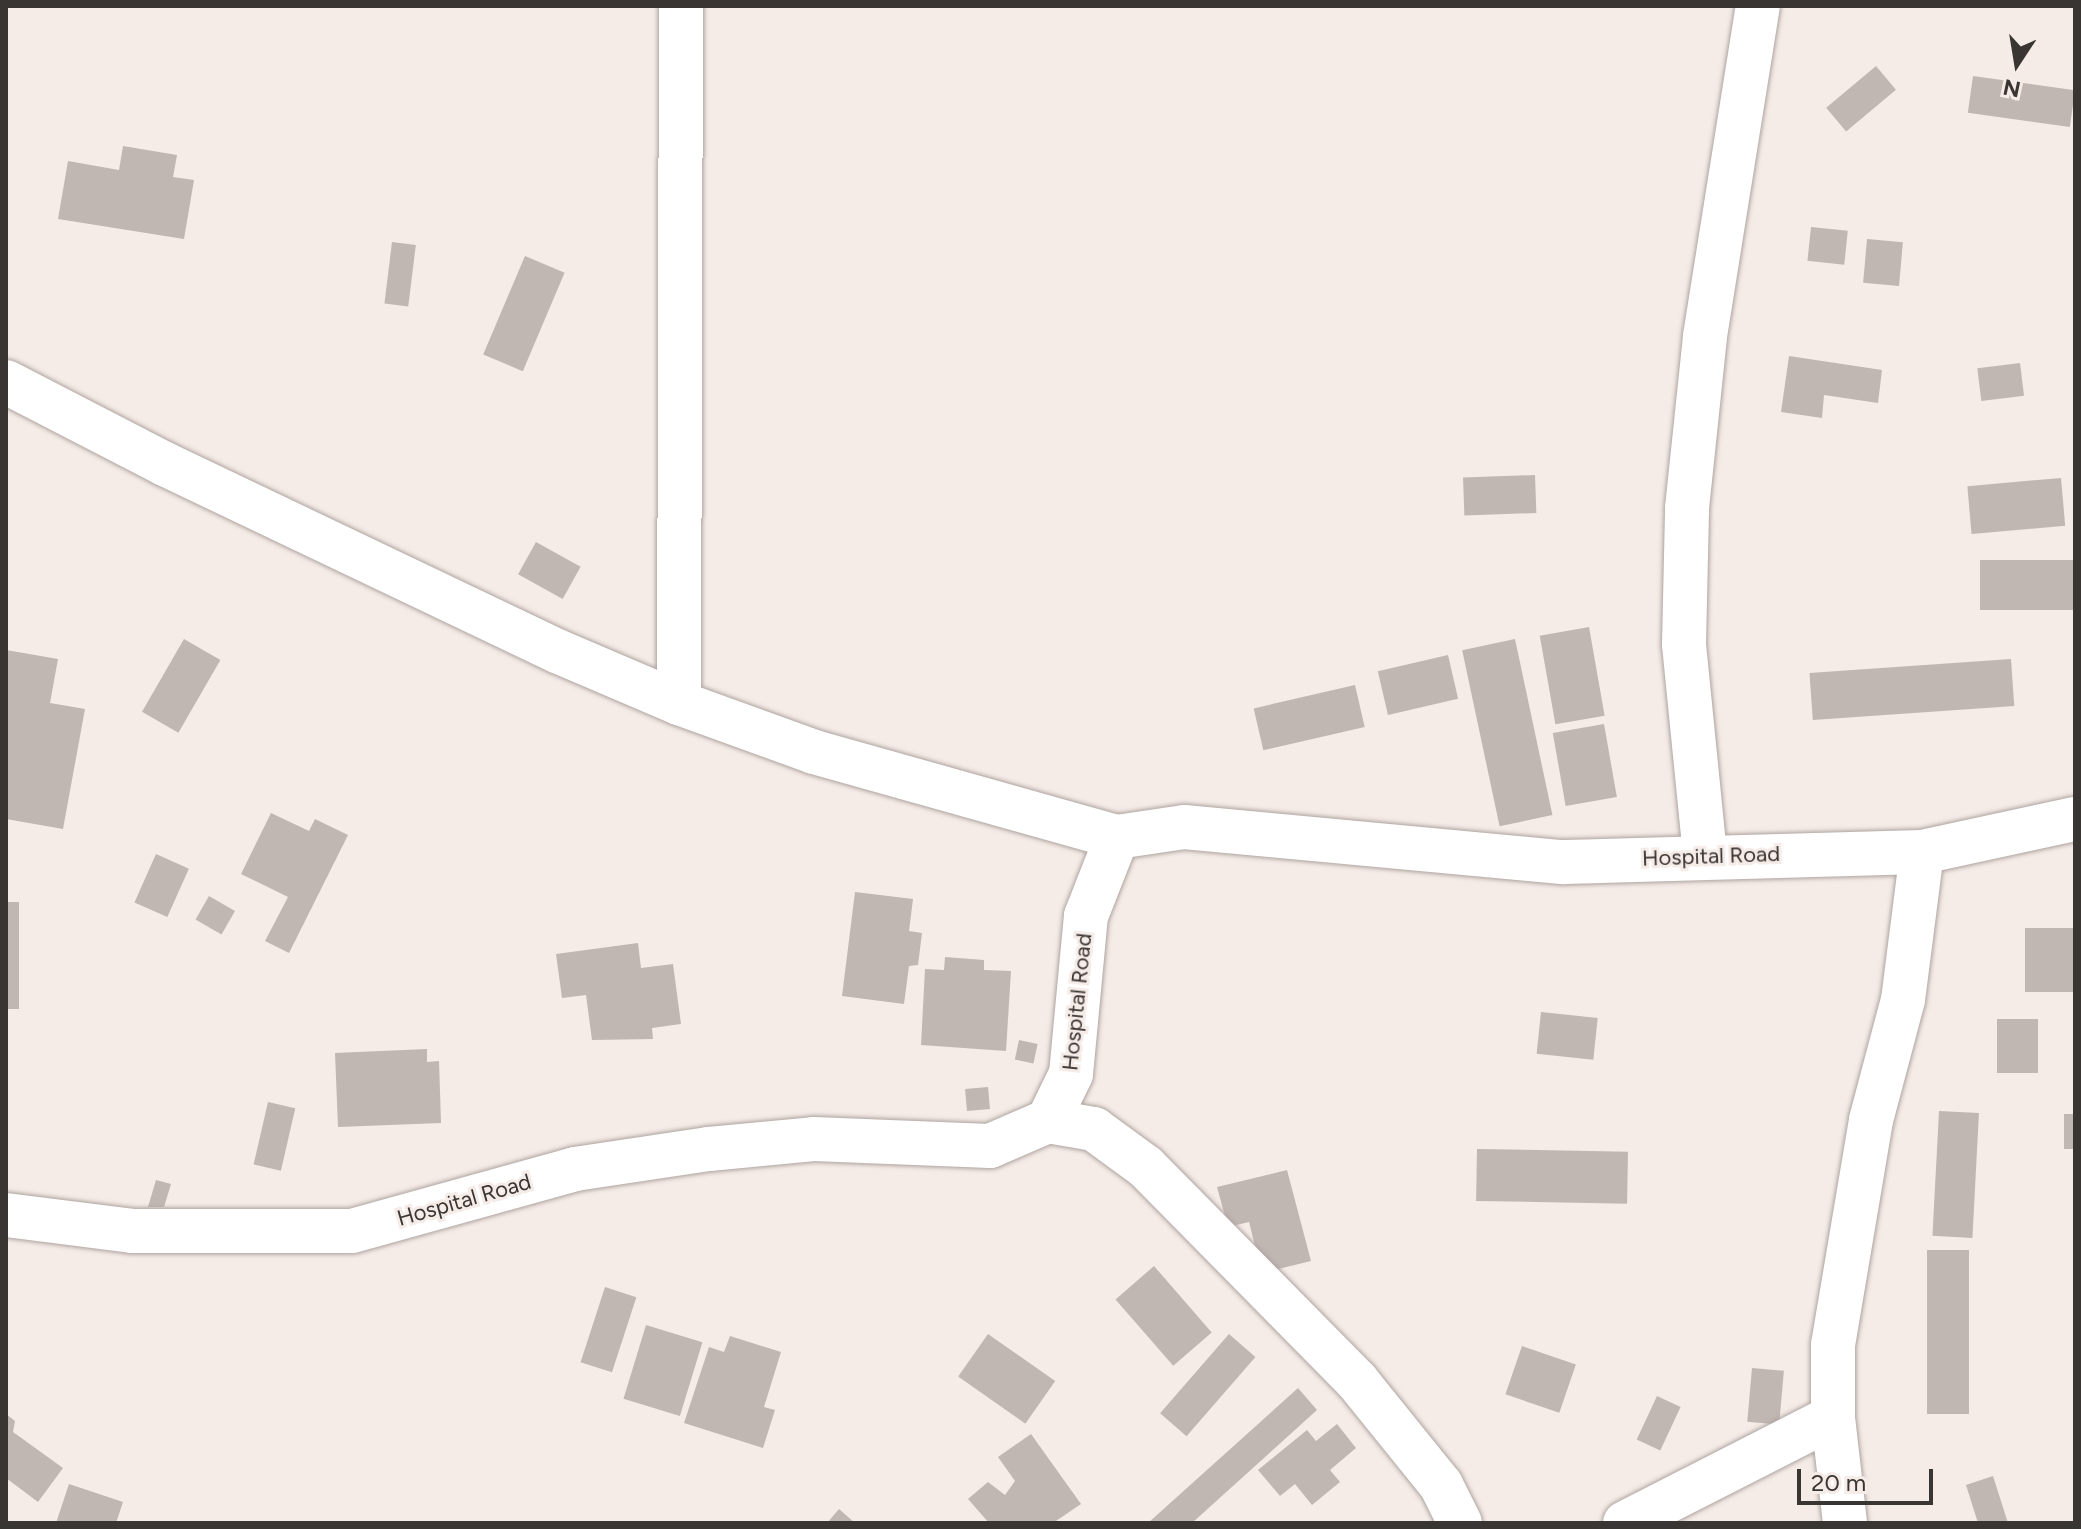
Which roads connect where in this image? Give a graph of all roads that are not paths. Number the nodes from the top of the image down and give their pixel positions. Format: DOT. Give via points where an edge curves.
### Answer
graph roads {
  1 [pos="681,6"];
  2 [pos="1758,6"];
  3 [pos="6,382"];
  4 [pos="679,703"];
  5 [pos="2075,819"];
  6 [pos="1117,837"];
  7 [pos="1922,852"];
  8 [pos="1705,855"];
  9 [pos="1048,1121"];
  10 [pos="6,1215"];
  11 [pos="1833,1417"];
  12 [pos="1460,1523"];
  13 [pos="1625,1523"];
  14 [pos="1845,1523"];
  1 -- 4 [label="street"];
  2 -- 8 [label="street" via="1705,336 1687,508 1684,644"];
  3 -- 4 [label="street" via="501,625"];
  4 -- 6 [label="street" via="814,752"];
  5 -- 7 [label="street, Hospital Road"];
  6 -- 8 [label="street, Hospital Road" via="1184,827 1564,862"];
  6 -- 9 [label="street, Hospital Road" via="1086,916 1071,1074"];
  7 -- 8 [label="street, Hospital Road"];
  7 -- 11 [label="street" via="1903,1000 1871,1120 1848,1242 1833,1345"];
  9 -- 10 [label="street, Hospital Road" via="990,1146 814,1139 575,1169 352,1231 132,1231"];
  9 -- 12 [label="street" via="1094,1129 1146,1167 1357,1381 1441,1485"];
  11 -- 13 [label="street"];
  11 -- 14 [label="street"];
}
